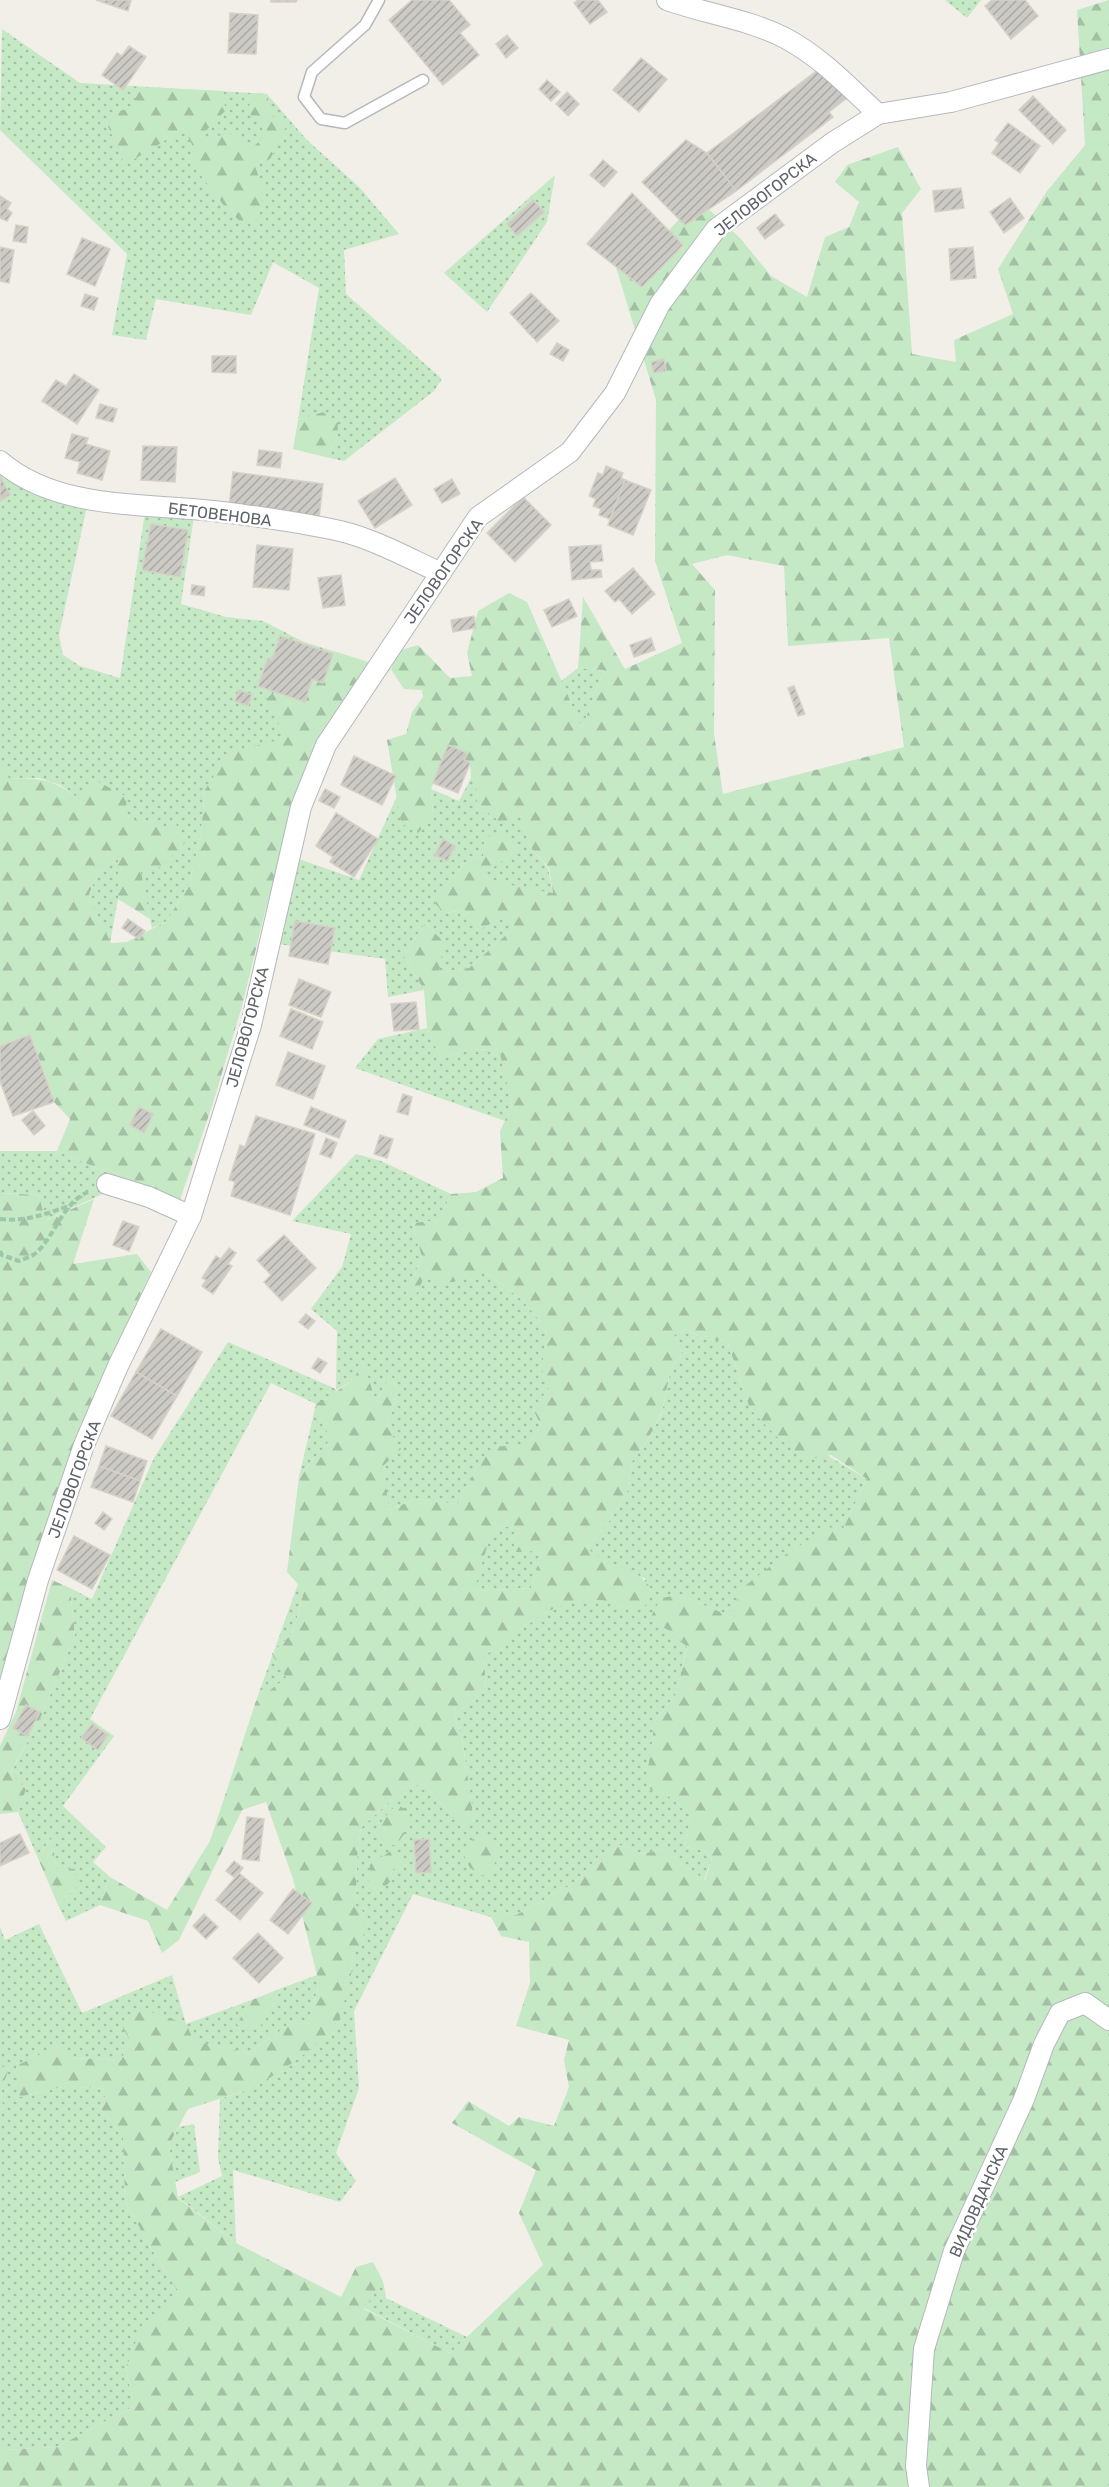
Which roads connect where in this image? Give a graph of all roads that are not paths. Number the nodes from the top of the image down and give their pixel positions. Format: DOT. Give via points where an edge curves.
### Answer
graph roads {
  1 [pos="379,0"];
  2 [pos="667,0"];
  3 [pos="1109,59"];
  4 [pos="423,80"];
  5 [pos="878,114"];
  6 [pos="0,461"];
  7 [pos="441,573"];
  8 [pos="107,1184"];
  9 [pos="191,1216"];
  10 [pos="0,1719"];
  11 [pos="1109,2020"];
  12 [pos="919,2487"];
  1 -- 4 [label="lane" via="365,25 312,72 304,97 321,119 345,123"];
  2 -- 5 [label="street" via="785,38 817,57"];
  3 -- 5 [label="street, ЈЕЛОВОГОРСКА" via="951,102"];
  5 -- 7 [label="street, ЈЕЛОВОГОРСКА" via="716,229 660,304 615,393 570,452 478,517"];
  6 -- 7 [label="street, БЕТОВЕНОВА" via="39,485 95,500 215,511 341,531"];
  7 -- 9 [label="street, ЈЕЛОВОГОРСКА" via="326,745 301,807 251,1025"];
  8 -- 9 [label="street"];
  9 -- 10 [label="street, ЈЕЛОВОГОРСКА" via="84,1445 38,1580"];
  11 -- 12 [label="street, ВИДОВДАНСКА" via="1085,2003 1060,2013 954,2251 924,2349 916,2466"];
}
